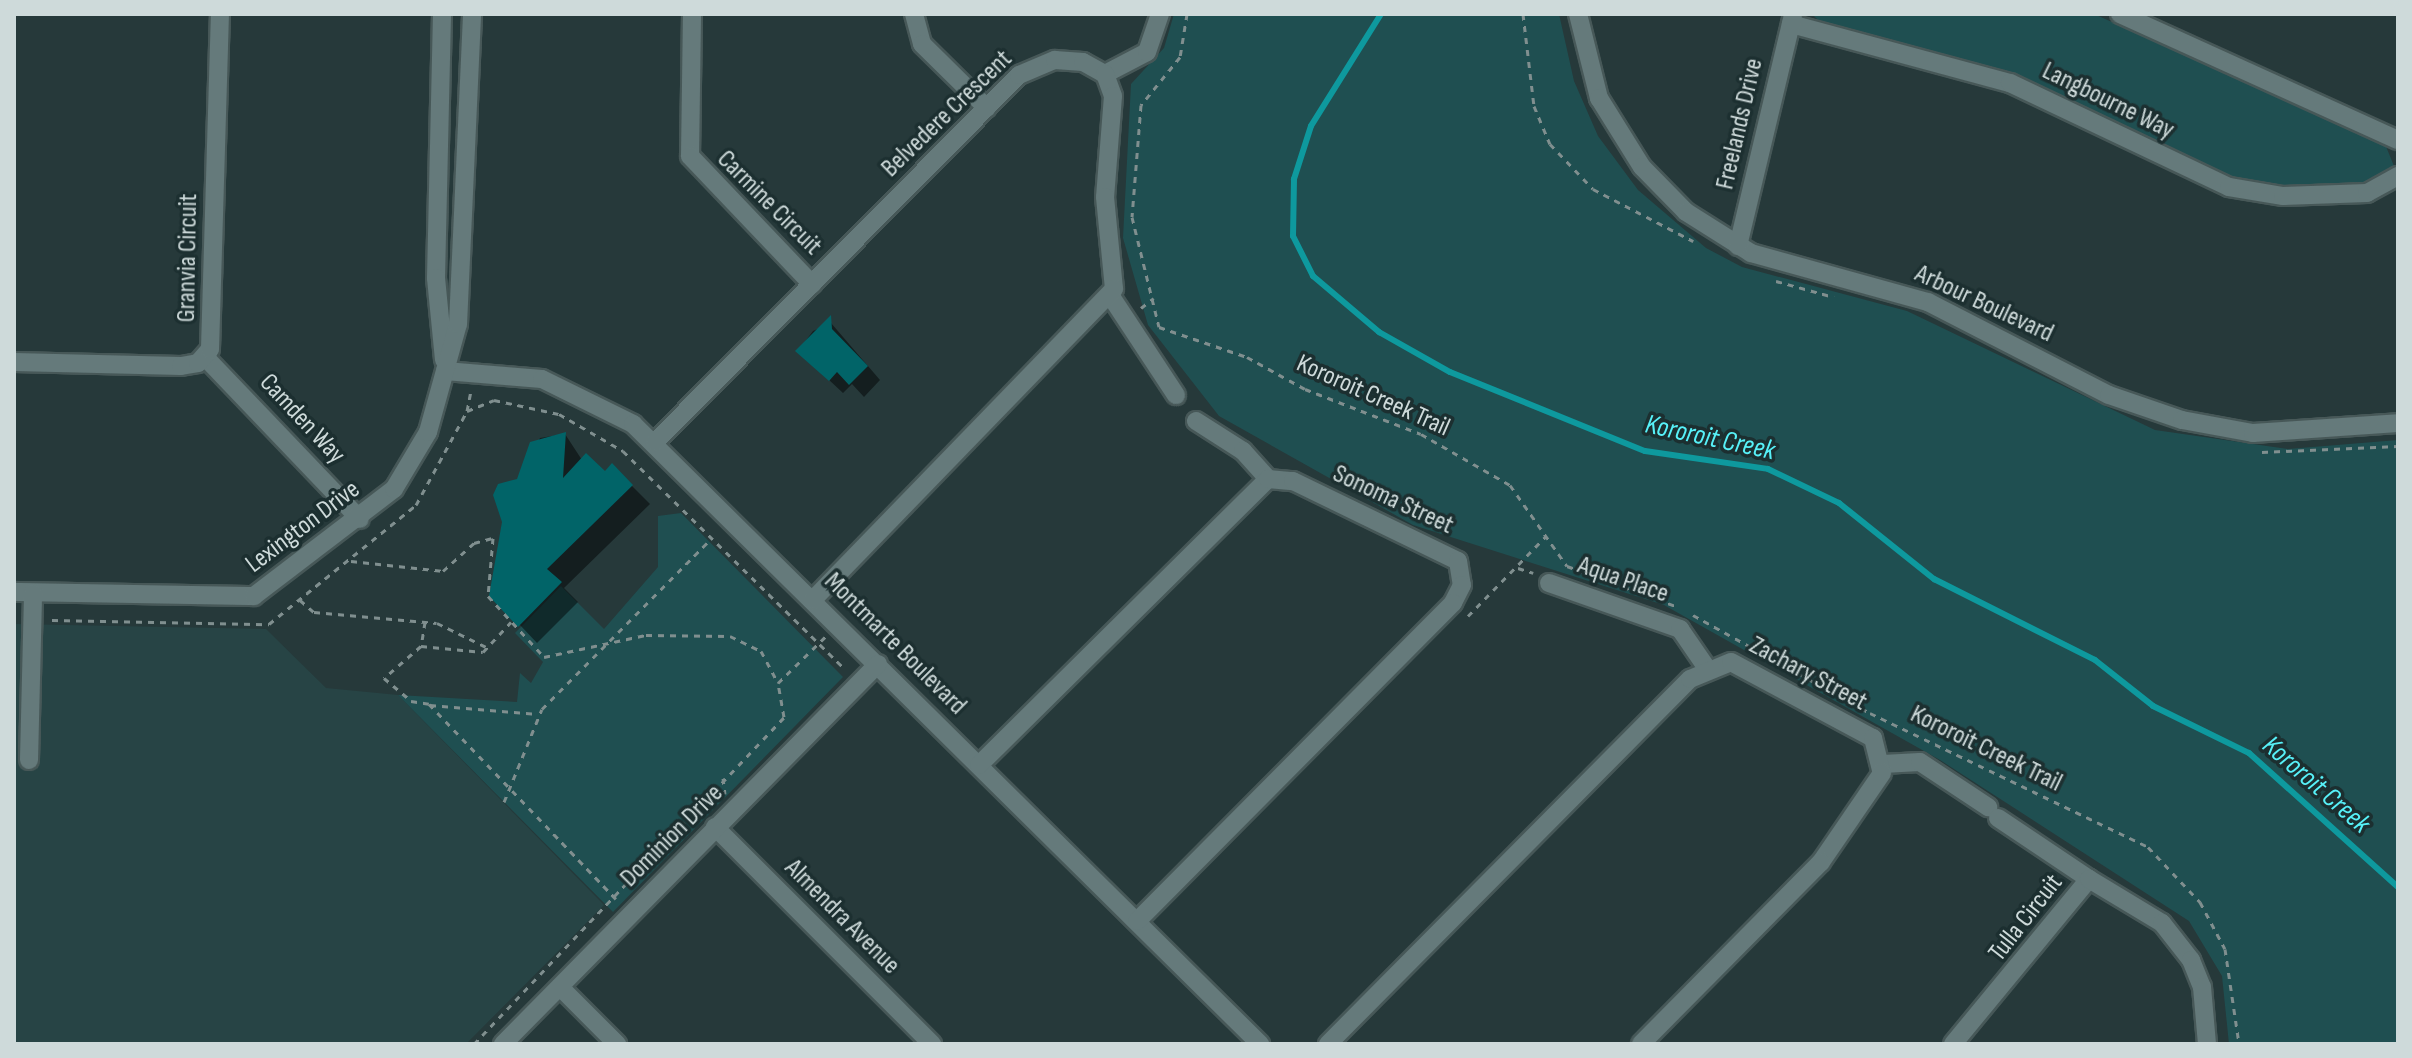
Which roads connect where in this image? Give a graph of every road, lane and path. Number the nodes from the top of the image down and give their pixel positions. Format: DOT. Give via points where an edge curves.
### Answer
graph roads {
  1 [pos="220,14"];
  2 [pos="442,14"];
  3 [pos="472,14"];
  4 [pos="692,14"];
  5 [pos="914,14"];
  6 [pos="1160,14"];
  7 [pos="1187,14"];
  8 [pos="1578,14"];
  9 [pos="2120,14"];
  10 [pos="1792,19"];
  11 [pos="1105,74"];
  12 [pos="987,108"];
  13 [pos="2398,140"];
  14 [pos="2398,176"];
  15 [pos="1738,246"];
  16 [pos="812,284"];
  17 [pos="1110,295"];
  18 [pos="205,357"];
  19 [pos="14,362"];
  20 [pos="445,371"];
  21 [pos="1176,395"];
  22 [pos="1196,421"];
  23 [pos="2398,423"];
  24 [pos="655,442"];
  25 [pos="1268,479"];
  26 [pos="360,519"];
  27 [pos="1546,536"];
  28 [pos="712,538"];
  29 [pos="350,561"];
  30 [pos="1549,583"];
  31 [pos="14,592"];
  32 [pos="33,593"];
  33 [pos="300,600"];
  34 [pos="813,600"];
  35 [pos="33,620"];
  36 [pos="1463,621"];
  37 [pos="425,622"];
  38 [pos="511,622"];
  39 [pos="838,625"];
  40 [pos="615,641"];
  41 [pos="818,644"];
  42 [pos="421,646"];
  43 [pos="486,647"];
  44 [pos="878,664"];
  45 [pos="1706,667"];
  46 [pos="778,683"];
  47 [pos="860,683"];
  48 [pos="429,704"];
  49 [pos="538,714"];
  50 [pos="29,760"];
  51 [pos="1883,764"];
  52 [pos="979,765"];
  53 [pos="510,789"];
  54 [pos="504,802"];
  55 [pos="715,827"];
  56 [pos="2089,879"];
  57 [pos="616,899"];
  58 [pos="1137,921"];
  59 [pos="560,987"];
  60 [pos="474,1044"];
  61 [pos="503,1044"];
  62 [pos="617,1044"];
  63 [pos="932,1044"];
  64 [pos="1260,1044"];
  65 [pos="1328,1044"];
  66 [pos="1641,1044"];
  67 [pos="1953,1044"];
  68 [pos="2207,1044"];
  69 [pos="2239,1044"];
  1 -- 18 [label="street, Granvia Circuit" via="212,339"];
  2 -- 20 [label="street, Lexington Drive" via="436,278"];
  3 -- 20 [label="street, Lexington Drive" via="467,240"];
  4 -- 16 [label="street, Carmine Circuit" via="690,156"];
  5 -- 12 [label="street" via="922,44"];
  6 -- 11 [label="street" via="1147,52"];
  7 -- 27 [label="path, Kororoit Creek Trail" via="1180,57 1141,105 1132,217 1159,327 1247,357 1305,389 1421,434 1510,485"];
  8 -- 15 [label="street, Arbour Boulevard" via="1599,98 1626,145 1686,212"];
  9 -- 13 [label="street"];
  10 -- 14 [label="street, Langbourne Way" via="2010,83 2229,187 2283,196 2367,193"];
  10 -- 15 [label="street, Freelands Drive"];
  11 -- 12 [label="street, Belvedere Crescent" via="1083,62 1037,63"];
  11 -- 17 [label="street" via="1113,96 1105,197"];
  12 -- 16 [label="street, Belvedere Crescent"];
  15 -- 23 [label="street, Arbour Boulevard" via="1776,264 1928,302 2109,395 2182,420 2253,433"];
  16 -- 24 [label="street, Belvedere Crescent"];
  17 -- 21 [label="street"];
  17 -- 34 [label="street"];
  18 -- 19 [label="street, Granvia Circuit" via="181,366"];
  18 -- 26 [label="street, Camden Way"];
  20 -- 24 [label="street, Montmarte Boulevard" via="497,372 569,387"];
  20 -- 26 [label="street, Lexington Drive" via="417,453 394,489"];
  22 -- 25 [label="street" via="1243,451"];
  24 -- 34 [label="street, Montmarte Boulevard"];
  25 -- 52 [label="street"];
  25 -- 58 [label="street, Sonoma Street" via="1293,481 1451,555 1462,585 1453,603"];
  26 -- 32 [label="street, Lexington Drive" via="254,596"];
  27 -- 36 [label="path"];
  27 -- 69 [label="path, Kororoit Creek Trail" via="1567,566 1644,590 1870,713 2148,847 2200,902 2225,949"];
  28 -- 29 [label="path" via="623,451 582,425 524,404 485,400 460,421 416,505"];
  28 -- 40 [label="path"];
  28 -- 41 [label="path"];
  29 -- 33 [label="path"];
  29 -- 38 [label="path" via="443,571 474,543 493,538 488,596"];
  30 -- 45 [label="street, Aqua Place" via="1680,629"];
  31 -- 32 [label="street, Lexington Drive"];
  32 -- 35 [label="street"];
  33 -- 35 [label="path" via="264,625"];
  33 -- 37 [label="path" via="314,612"];
  34 -- 39 [label="street, Montmarte Boulevard"];
  35 -- 50 [label="street"];
  37 -- 42 [label="path"];
  37 -- 43 [label="path"];
  38 -- 40 [label="path" via="544,657"];
  38 -- 43 [label="path"];
  39 -- 41 [label="path"];
  39 -- 44 [label="street, Montmarte Boulevard"];
  40 -- 46 [label="path" via="730,636 761,651"];
  40 -- 49 [label="path"];
  41 -- 46 [label="path"];
  41 -- 47 [label="path"];
  42 -- 43 [label="path"];
  42 -- 48 [label="path" via="384,678 411,701"];
  44 -- 47 [label="street, Dominion Drive"];
  44 -- 52 [label="street, Montmarte Boulevard"];
  45 -- 51 [label="street, Zachary Street" via="1731,662 1795,695 1873,738"];
  45 -- 65 [label="street"];
  46 -- 57 [label="path" via="784,717 660,840"];
  47 -- 55 [label="street, Dominion Drive"];
  48 -- 49 [label="path"];
  48 -- 53 [label="path"];
  49 -- 53 [label="path"];
  51 -- 56 [label="street" via="1920,762"];
  51 -- 66 [label="street" via="1879,783 1821,862"];
  52 -- 58 [label="street, Montmarte Boulevard"];
  53 -- 54 [label="path"];
  53 -- 57 [label="path"];
  55 -- 59 [label="street, Dominion Drive"];
  55 -- 63 [label="street, Almendra Avenue"];
  56 -- 67 [label="street, Tulla Circuit"];
  56 -- 68 [label="street, Tulla Circuit" via="2162,923 2191,960 2202,987"];
  57 -- 60 [label="path"];
  58 -- 64 [label="street, Montmarte Boulevard"];
  59 -- 61 [label="street, Dominion Drive"];
  59 -- 62 [label="street"];
}
